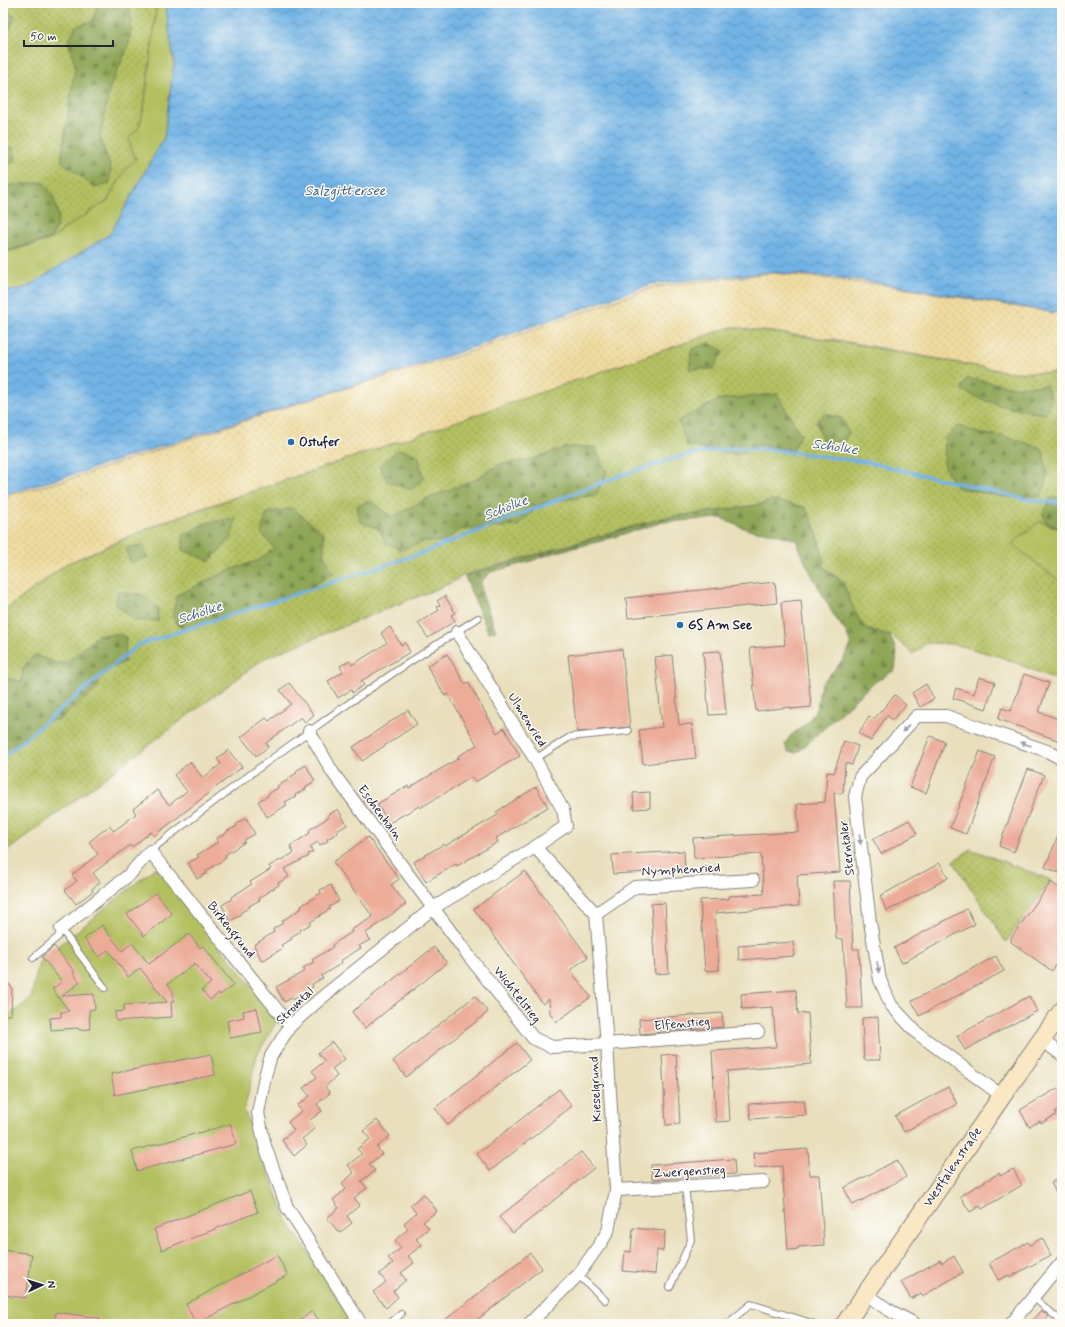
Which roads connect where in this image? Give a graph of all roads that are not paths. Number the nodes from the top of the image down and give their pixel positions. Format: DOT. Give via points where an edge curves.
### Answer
graph roads {
  1 [pos="478,618"];
  2 [pos="456,632"];
  3 [pos="309,731"];
  4 [pos="628,731"];
  5 [pos="535,759"];
  6 [pos="1062,759"];
  7 [pos="566,826"];
  8 [pos="535,847"];
  9 [pos="150,851"];
  10 [pos="752,880"];
  11 [pos="433,908"];
  12 [pos="596,914"];
  13 [pos="61,929"];
  14 [pos="33,958"];
  15 [pos="105,988"];
  16 [pos="1062,1011"];
  17 [pos="290,1026"];
  18 [pos="758,1032"];
  19 [pos="1042,1040"];
  20 [pos="607,1044"];
  21 [pos="1062,1055"];
  22 [pos="1002,1096"];
  23 [pos="763,1182"];
  24 [pos="685,1186"];
  25 [pos="616,1190"];
  26 [pos="1062,1262"];
  27 [pos="578,1275"];
  28 [pos="670,1287"];
  29 [pos="866,1294"];
  30 [pos="1033,1297"];
  31 [pos="605,1300"];
  32 [pos="401,1314"];
  33 [pos="1062,1322"];
  34 [pos="361,1324"];
  35 [pos="389,1324"];
  36 [pos="529,1324"];
  37 [pos="727,1324"];
  38 [pos="815,1324"];
  39 [pos="845,1324"];
  40 [pos="915,1324"];
  41 [pos="1011,1324"];
  1 -- 2 [label="lane"];
  2 -- 3 [label="lane"];
  2 -- 5 [label="street, Ulmenried"];
  3 -- 9 [label="lane"];
  3 -- 11 [label="street, Eschenhain" via="333,774"];
  4 -- 5 [label="lane" via="570,737"];
  5 -- 7 [label="street, Ulmenried" via="563,810"];
  6 -- 22 [label="street, Sterntaler, one-way" via="1047,751 946,716 917,716 860,777 855,797 870,922 880,980 891,1005 917,1033"];
  7 -- 8 [label="street, Stromtal"];
  8 -- 11 [label="street, Stromtal"];
  8 -- 12 [label="street"];
  9 -- 13 [label="street" via="130,874"];
  9 -- 17 [label="street, Birkengrund"];
  10 -- 12 [label="street, Nymphenried" via="635,887"];
  11 -- 17 [label="street, Stromtal"];
  11 -- 20 [label="street, Wichtelstieg" via="533,1038 552,1046"];
  12 -- 20 [label="street, Kieselgrund"];
  13 -- 14 [label="lane" via="58,937"];
  13 -- 15 [label="lane"];
  16 -- 19 [label="street, Westfalenstraße"];
  17 -- 34 [label="street, Stromtal" via="271,1056 265,1076 258,1113 265,1146 287,1207"];
  18 -- 20 [label="street, Elfenstieg"];
  19 -- 21 [label="street"];
  19 -- 22 [label="street, Westfalenstraße"];
  20 -- 25 [label="street, Kieselgrund"];
  22 -- 29 [label="street, Westfalenstraße"];
  23 -- 24 [label="street, Zwergenstieg"];
  24 -- 25 [label="street, Zwergenstieg"];
  24 -- 28 [label="lane" via="691,1240"];
  25 -- 27 [label="street, Kieselgrund" via="608,1231"];
  26 -- 30 [label="street"];
  27 -- 31 [label="lane"];
  27 -- 36 [label="street, Kieselgrund"];
  29 -- 39 [label="street, Westfalenstraße"];
  29 -- 40 [label="street"];
  30 -- 33 [label="lane"];
  30 -- 41 [label="street"];
  32 -- 35 [label="lane"];
  37 -- 38 [label="lane" via="751,1304"];
}
